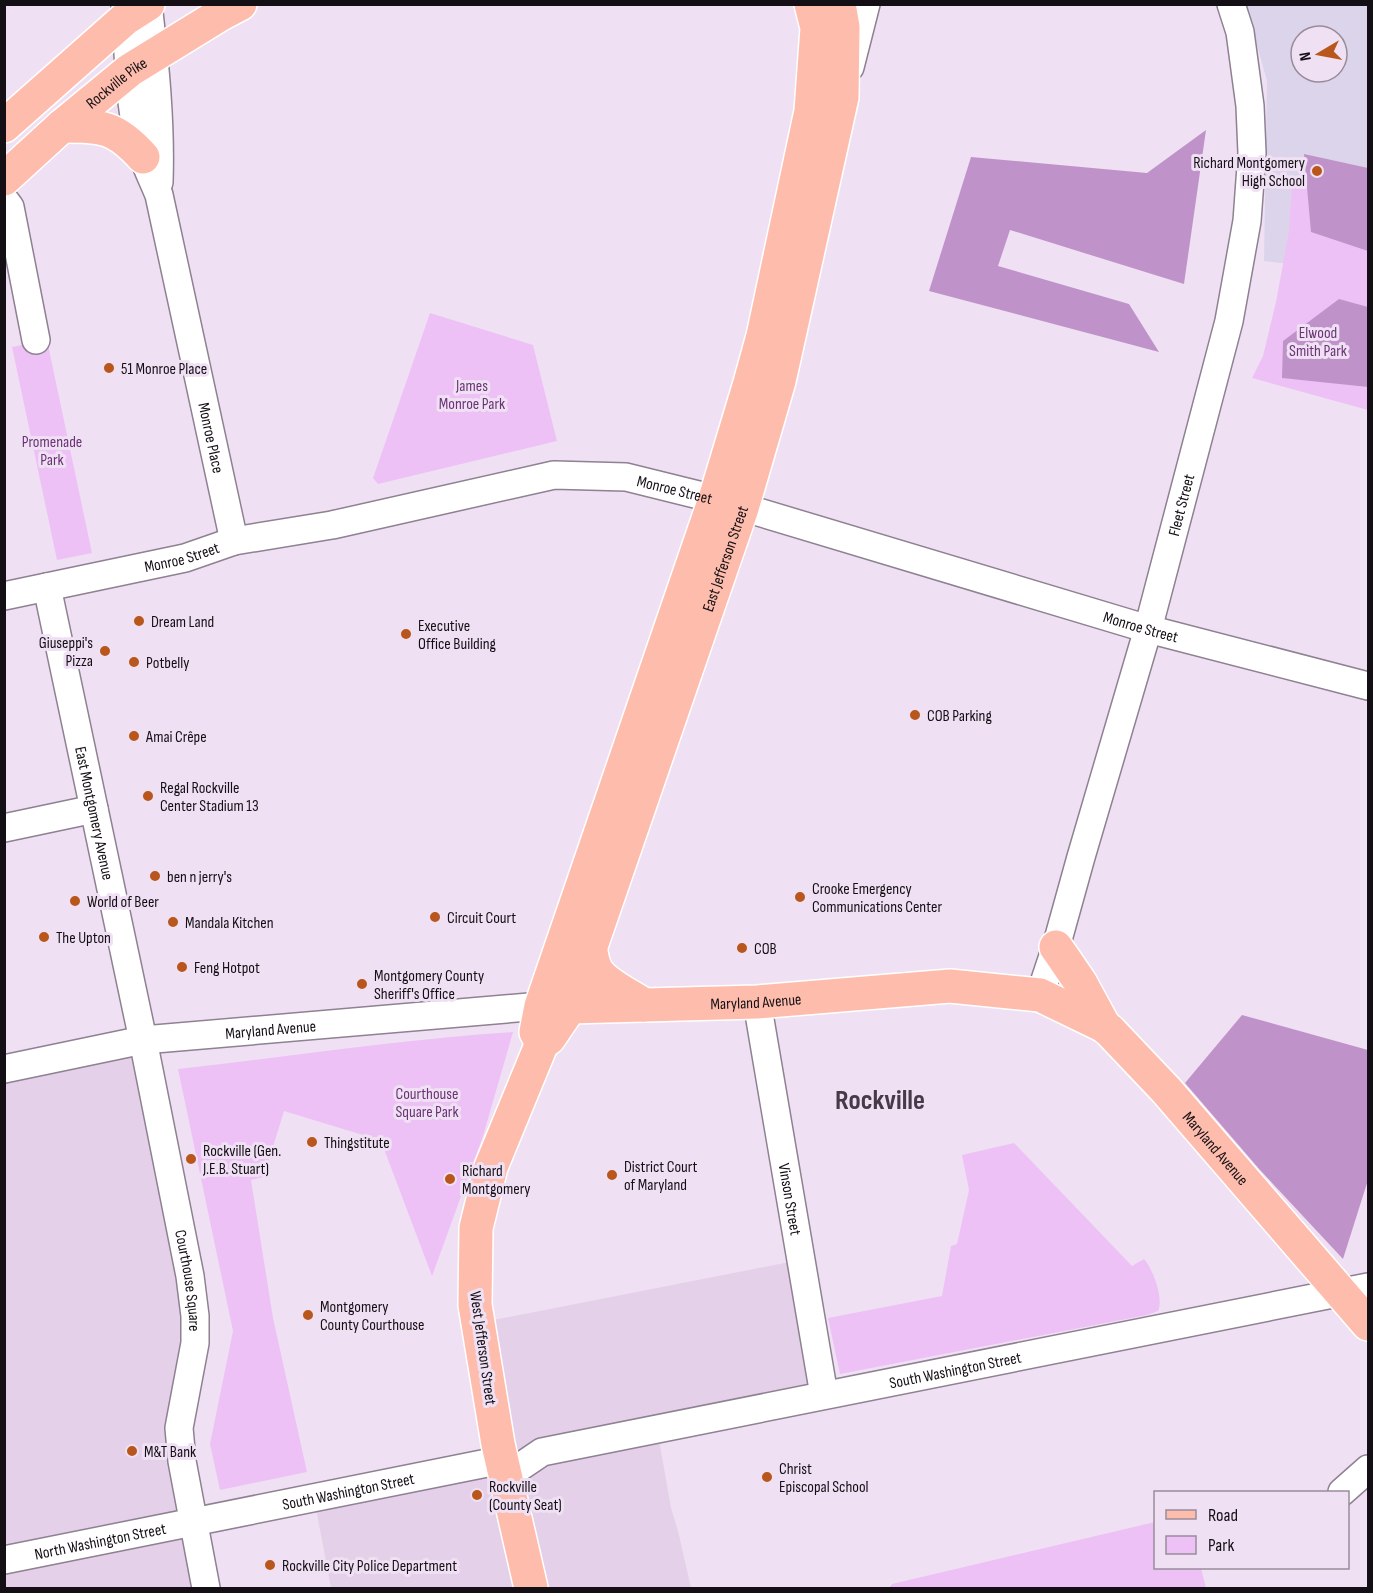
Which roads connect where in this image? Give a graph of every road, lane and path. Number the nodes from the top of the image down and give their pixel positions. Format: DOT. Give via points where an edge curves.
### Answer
graph roads {
  1 [pos="240,4"];
  2 [pos="811,4"];
  3 [pos="839,4"];
  4 [pos="866,4"];
  5 [pos="1231,4"];
  6 [pos="137,8"];
  7 [pos="142,62"];
  8 [pos="842,97"];
  9 [pos="4,126"];
  10 [pos="62,126"];
  11 [pos="143,157"];
  12 [pos="4,179"];
  13 [pos="159,195"];
  14 [pos="4,199"];
  15 [pos="36,340"];
  16 [pos="728,503"];
  17 [pos="234,542"];
  18 [pos="47,587"];
  19 [pos="4,596"];
  20 [pos="1148,629"];
  21 [pos="1368,686"];
  22 [pos="94,809"];
  23 [pos="4,828"];
  24 [pos="590,947"];
  25 [pos="1056,947"];
  26 [pos="1040,995"];
  27 [pos="756,1002"];
  28 [pos="644,1005"];
  29 [pos="555,1007"];
  30 [pos="1104,1026"];
  31 [pos="143,1040"];
  32 [pos="4,1069"];
  33 [pos="1355,1290"];
  34 [pos="1368,1324"];
  35 [pos="824,1395"];
  36 [pos="502,1460"];
  37 [pos="1368,1469"];
  38 [pos="1343,1491"];
  39 [pos="194,1522"];
  40 [pos="4,1560"];
  41 [pos="206,1588"];
  42 [pos="531,1588"];
  1 -- 7 [label="main road, Rockville Pike"];
  2 -- 16 [label="main road, East Jefferson Street" via="817,28 811,111 763,336 742,413"];
  3 -- 8 [label="main road, East Jefferson Street" via="843,27"];
  4 -- 8 [label="street"];
  5 -- 20 [label="street, Fleet Street" via="1240,32 1250,106 1252,153 1247,221 1229,321"];
  6 -- 7 [label="street, Monroe Place"];
  6 -- 9 [label="main road"];
  7 -- 10 [label="main road, Rockville Pike"];
  7 -- 11 [label="street, Monroe Place" via="131,91"];
  7 -- 13 [label="street, Monroe Place" via="160,150"];
  8 -- 16 [label="main road, East Jefferson Street" via="779,381"];
  10 -- 11 [label="main road" via="109,129"];
  10 -- 12 [label="main road, Rockville Pike"];
  11 -- 13 [label="street, Monroe Place"];
  13 -- 17 [label="street, Monroe Place"];
  14 -- 15 [label="street" via="10,207"];
  16 -- 17 [label="street, Monroe Street" via="626,477 554,475 332,525"];
  16 -- 20 [label="street, Monroe Street"];
  16 -- 24 [label="main road, East Jefferson Street"];
  16 -- 29 [label="main road, East Jefferson Street"];
  17 -- 18 [label="street, Monroe Street" via="185,558"];
  18 -- 19 [label="street, Monroe Street"];
  18 -- 22 [label="street, East Montgomery Avenue"];
  20 -- 21 [label="street, Monroe Street"];
  20 -- 25 [label="street, Fleet Street"];
  22 -- 23 [label="street"];
  22 -- 31 [label="street, East Montgomery Avenue"];
  24 -- 28 [label="main road" via="592,960 604,979"];
  24 -- 29 [label="main road, East Jefferson Street"];
  25 -- 26 [label="street, Fleet Street"];
  25 -- 30 [label="main road"];
  26 -- 27 [label="main road, Maryland Avenue" via="950,986"];
  26 -- 30 [label="main road, Maryland Avenue"];
  27 -- 28 [label="main road, Maryland Avenue"];
  27 -- 35 [label="street, Vinson Street"];
  28 -- 29 [label="main road, Maryland Avenue"];
  29 -- 31 [label="street, Maryland Avenue"];
  29 -- 36 [label="main road, West Jefferson Street" via="549,1038 542,1043 491,1167 476,1228 475,1305"];
  30 -- 33 [label="main road, Maryland Avenue"];
  31 -- 32 [label="street, Maryland Avenue"];
  31 -- 39 [label="street, Courthouse Square" via="195,1316 195,1343 179,1428"];
  33 -- 34 [label="main road, Maryland Avenue"];
  33 -- 35 [label="street, South Washington Street"];
  35 -- 36 [label="street, South Washington Street"];
  36 -- 39 [label="street, South Washington Street"];
  36 -- 42 [label="main road, West Jefferson Street"];
  37 -- 38 [label="street"];
  39 -- 40 [label="street, North Washington Street"];
  39 -- 41 [label="street, Courthouse Square"];
}
